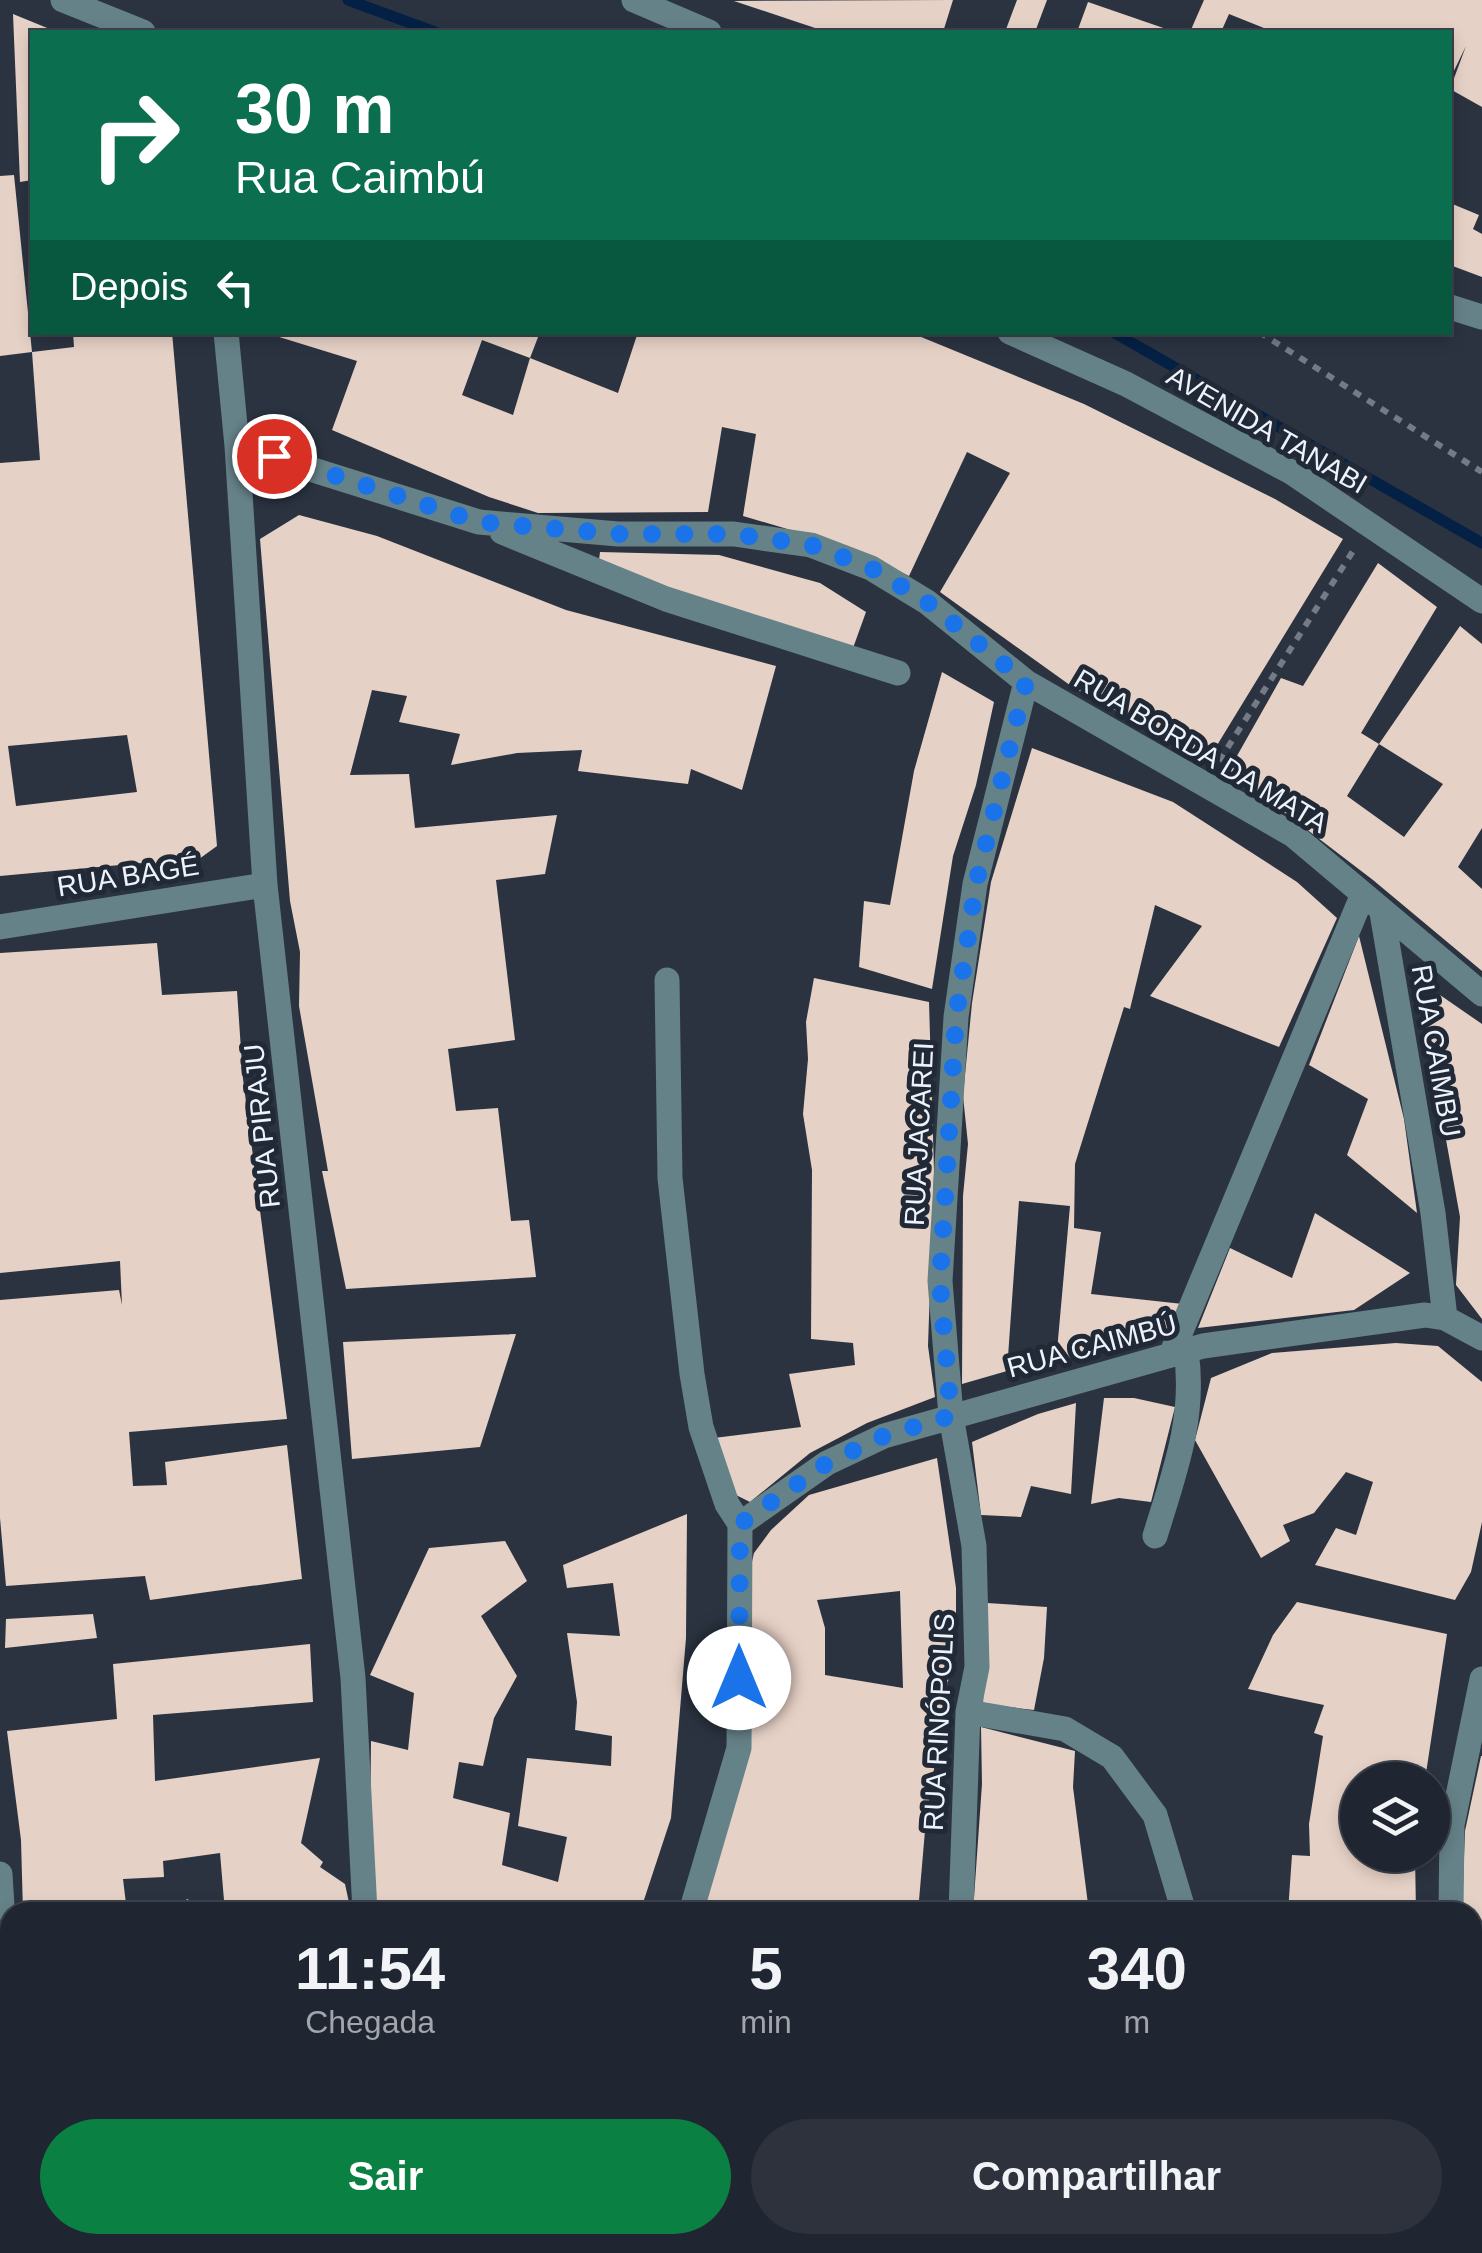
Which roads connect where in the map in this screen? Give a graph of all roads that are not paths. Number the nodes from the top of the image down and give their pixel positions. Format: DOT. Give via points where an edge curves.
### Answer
graph roads {
  1 [pos="63,0"];
  2 [pos="634,0"];
  3 [pos="139,30"];
  4 [pos="704,30"];
  5 [pos="1452,308"];
  6 [pos="1482,317"];
  7 [pos="226,335"];
  8 [pos="1017,335"];
  9 [pos="238,446"];
  10 [pos="479,522"];
  11 [pos="1482,601"];
  12 [pos="898,673"];
  13 [pos="1026,682"];
  14 [pos="265,884"];
  15 [pos="1364,894"];
  16 [pos="1382,914"];
  17 [pos="0,927"];
  18 [pos="667,980"];
  19 [pos="1482,994"];
  20 [pos="1445,1318"];
  21 [pos="1482,1338"];
  22 [pos="1178,1353"];
  23 [pos="951,1416"];
  24 [pos="740,1524"];
  25 [pos="1156,1536"];
  26 [pos="1482,1680"];
  27 [pos="968,1712"];
  28 [pos="0,1874"];
  29 [pos="2,1902"];
  30 [pos="364,1902"];
  31 [pos="694,1902"];
  32 [pos="961,1902"];
  33 [pos="1181,1902"];
  34 [pos="1451,1902"];
  1 -- 3 [label="street"];
  2 -- 4 [label="street"];
  5 -- 6 [label="street"];
  7 -- 9 [label="street, RUA PIRAJU"];
  8 -- 11 [label="street, AVENIDA TANABI" via="1126,384 1291,472"];
  9 -- 10 [label="street, RUA BORDA DA MATA"];
  9 -- 14 [label="street, RUA PIRAJU"];
  10 -- 12 [label="street" via="666,599"];
  10 -- 13 [label="street, RUA BORDA DA MATA" via="618,534 734,534 811,545 871,568 927,602"];
  13 -- 15 [label="street, RUA BORDA DA MATA" via="1294,835"];
  13 -- 23 [label="street, RUA JACAREI" via="976,884 956,1017 940,1282"];
  14 -- 17 [label="street, RUA BAGÉ"];
  14 -- 30 [label="street, RUA PIRAJU" via="353,1678"];
  15 -- 16 [label="street, RUA BORDA DA MATA"];
  15 -- 22 [label="street"];
  16 -- 19 [label="street, RUA BORDA DA MATA"];
  16 -- 20 [label="street, RUA CAIMBU"];
  18 -- 24 [label="street" via="670,1178 692,1374 701,1427"];
  20 -- 21 [label="street, RUA CAIMBÚ"];
  20 -- 22 [label="street, RUA CAIMBÚ" via="1388,1318"];
  22 -- 23 [label="street, RUA CAIMBÚ"];
  22 -- 25 [label="street" via="1192,1387"];
  23 -- 24 [label="street, RUA CAIMBÚ" via="884,1436 827,1463"];
  23 -- 27 [label="street, RUA RINÓPOLIS" via="974,1546 977,1667"];
  24 -- 31 [label="street" via="739,1748"];
  26 -- 34 [label="street" via="1452,1824"];
  27 -- 32 [label="street, RUA RINÓPOLIS"];
  27 -- 33 [label="street" via="1064,1729 1112,1758 1156,1814"];
  28 -- 29 [label="street"];
}
